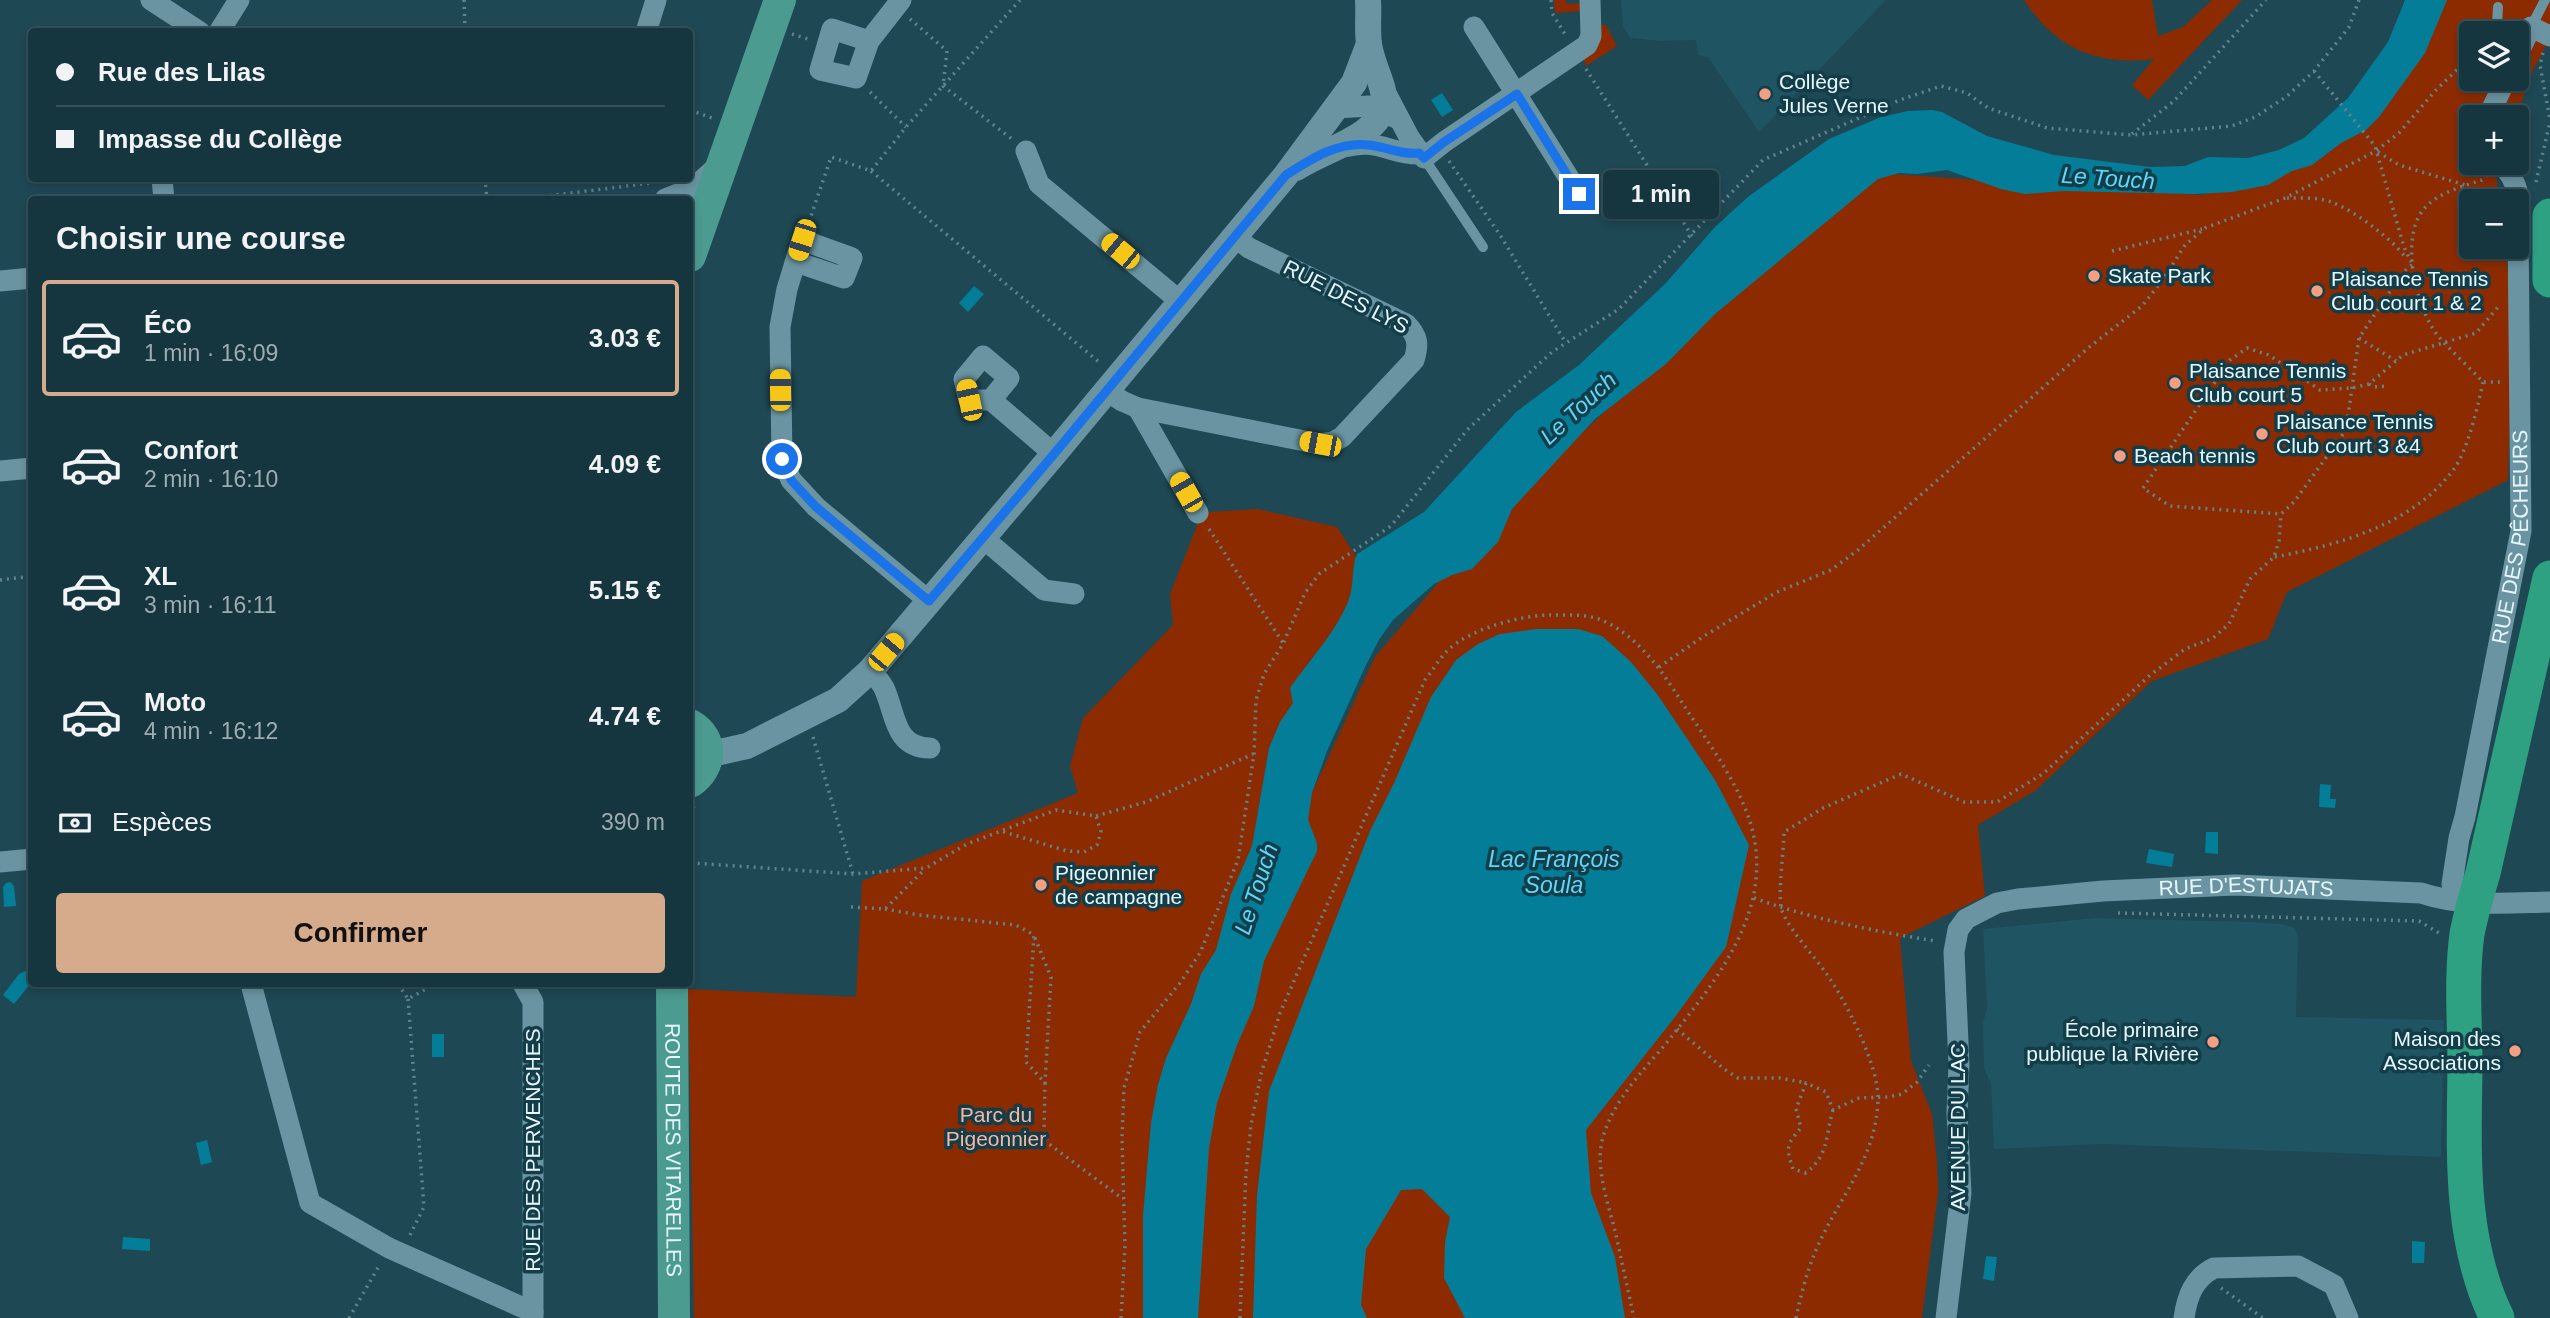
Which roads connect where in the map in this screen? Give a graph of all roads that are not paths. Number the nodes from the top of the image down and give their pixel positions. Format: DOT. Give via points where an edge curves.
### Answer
graph roads {
  1 [pos="151,0"];
  2 [pos="239,0"];
  3 [pos="656,0"];
  4 [pos="780,0"];
  5 [pos="1368,0"];
  6 [pos="1590,0"];
  7 [pos="2545,0"];
  8 [pos="898,3"];
  9 [pos="2498,7"];
  10 [pos="2497,21"];
  11 [pos="1474,27"];
  12 [pos="194,28"];
  13 [pos="222,28"];
  14 [pos="647,28"];
  15 [pos="869,41"];
  16 [pos="2530,43"];
  17 [pos="1369,44"];
  18 [pos="1517,94"];
  19 [pos="1337,108"];
  20 [pos="1389,108"];
  21 [pos="1340,147"];
  22 [pos="1026,151"];
  23 [pos="1427,153"];
  24 [pos="722,163"];
  25 [pos="1286,175"];
  26 [pos="2511,175"];
  27 [pos="1579,194"];
  28 [pos="664,195"];
  29 [pos="2550,216"];
  30 [pos="694,218"];
  31 [pos="1235,237"];
  32 [pos="1483,247"];
  33 [pos="796,262"];
  34 [pos="28,278"];
  35 [pos="2550,280"];
  36 [pos="0,281"];
  37 [pos="1181,302"];
  38 [pos="1113,384"];
  39 [pos="991,400"];
  40 [pos="1138,408"];
  41 [pos="1054,454"];
  42 [pos="28,468"];
  43 [pos="0,471"];
  44 [pos="1198,513"];
  45 [pos="983,538"];
  46 [pos="2550,578"];
  47 [pos="1074,594"];
  48 [pos="929,601"];
  49 [pos="871,670"];
  50 [pos="699,737"];
  51 [pos="930,748"];
  52 [pos="693,780"];
  53 [pos="28,859"];
  54 [pos="0,862"];
  55 [pos="2550,902"];
  56 [pos="2473,904"];
  57 [pos="1947,939"];
  58 [pos="252,987"];
  59 [pos="525,987"];
  60 [pos="672,987"];
  61 [pos="533,1315"];
  62 [pos="674,1318"];
  63 [pos="1946,1318"];
  64 [pos="2184,1318"];
  65 [pos="2348,1318"];
  66 [pos="2497,1318"];
  1 -- 12 [label="street"];
  2 -- 13 [label="street"];
  3 -- 14 [label="street"];
  4 -- 24 [label="main road"];
  5 -- 17 [label="street"];
  6 -- 18 [label="street" via="1587,45"];
  7 -- 16 [label="lane"];
  8 -- 15 [label="street"];
  9 -- 10 [label="lane"];
  11 -- 18 [label="street"];
  15 -- 15 [label="street" via="856,78 820,70 832,29"];
  17 -- 19 [label="street" via="1354,83"];
  17 -- 20 [label="street"];
  18 -- 23 [label="street"];
  18 -- 27 [label="street"];
  19 -- 20 [label="street"];
  19 -- 25 [label="street"];
  20 -- 21 [label="street"];
  20 -- 23 [label="street"];
  21 -- 23 [label="street" via="1366,144 1404,155"];
  21 -- 25 [label="street"];
  22 -- 37 [label="street" via="1039,184"];
  23 -- 32 [label="lane"];
  24 -- 28 [label="street" via="693,188"];
  24 -- 30 [label="main road"];
  25 -- 31 [label="street"];
  26 -- 56 [label="street, RUE DES PÊCHEURS" via="2519,196 2521,531 2452,884"];
  29 -- 35 [label="main road"];
  31 -- 37 [label="street"];
  31 -- 40 [label="street, RUE DES LYS" via="1406,324 1415,333 1418,346 1414,360 1342,437 1332,442 1320,444"];
  33 -- 33 [label="street" via="802,240 852,258 844,278"];
  33 -- 48 [label="street" via="779,345 782,458 791,480 816,507"];
  34 -- 36 [label="street"];
  37 -- 38 [label="street"];
  38 -- 40 [label="street, RUE DES LYS" via="1122,401"];
  38 -- 41 [label="street"];
  39 -- 41 [label="street"];
  40 -- 44 [label="street"];
  41 -- 45 [label="street"];
  42 -- 43 [label="street"];
  45 -- 47 [label="street" via="1044,590"];
  45 -- 48 [label="street"];
  46 -- 56 [label="main road"];
  48 -- 49 [label="street"];
  49 -- 50 [label="street" via="838,700 747,746 720,752"];
  49 -- 51 [label="street" via="906,741"];
  50 -- 52 [label="main road" via="707,764"];
  53 -- 54 [label="street"];
  55 -- 56 [label="street, RUE D'ESTUJATS"];
  56 -- 57 [label="street, RUE D'ESTUJATS" via="2421,892 2235,885 2103,891 1997,903 1970,916"];
  56 -- 66 [label="main road" via="2465,964 2464,1176 2468,1221"];
  57 -- 63 [label="street, AVENUE DU LAC" via="1954,952 1961,1193"];
  58 -- 61 [label="street" via="310,1203 389,1248"];
  59 -- 61 [label="street, RUE DES PERVENCHES" via="533,1002"];
  60 -- 62 [label="main road, ROUTE DES VITARELLES"];
  64 -- 65 [label="street" via="2192,1286 2205,1272 2298,1266 2334,1285"];
}
